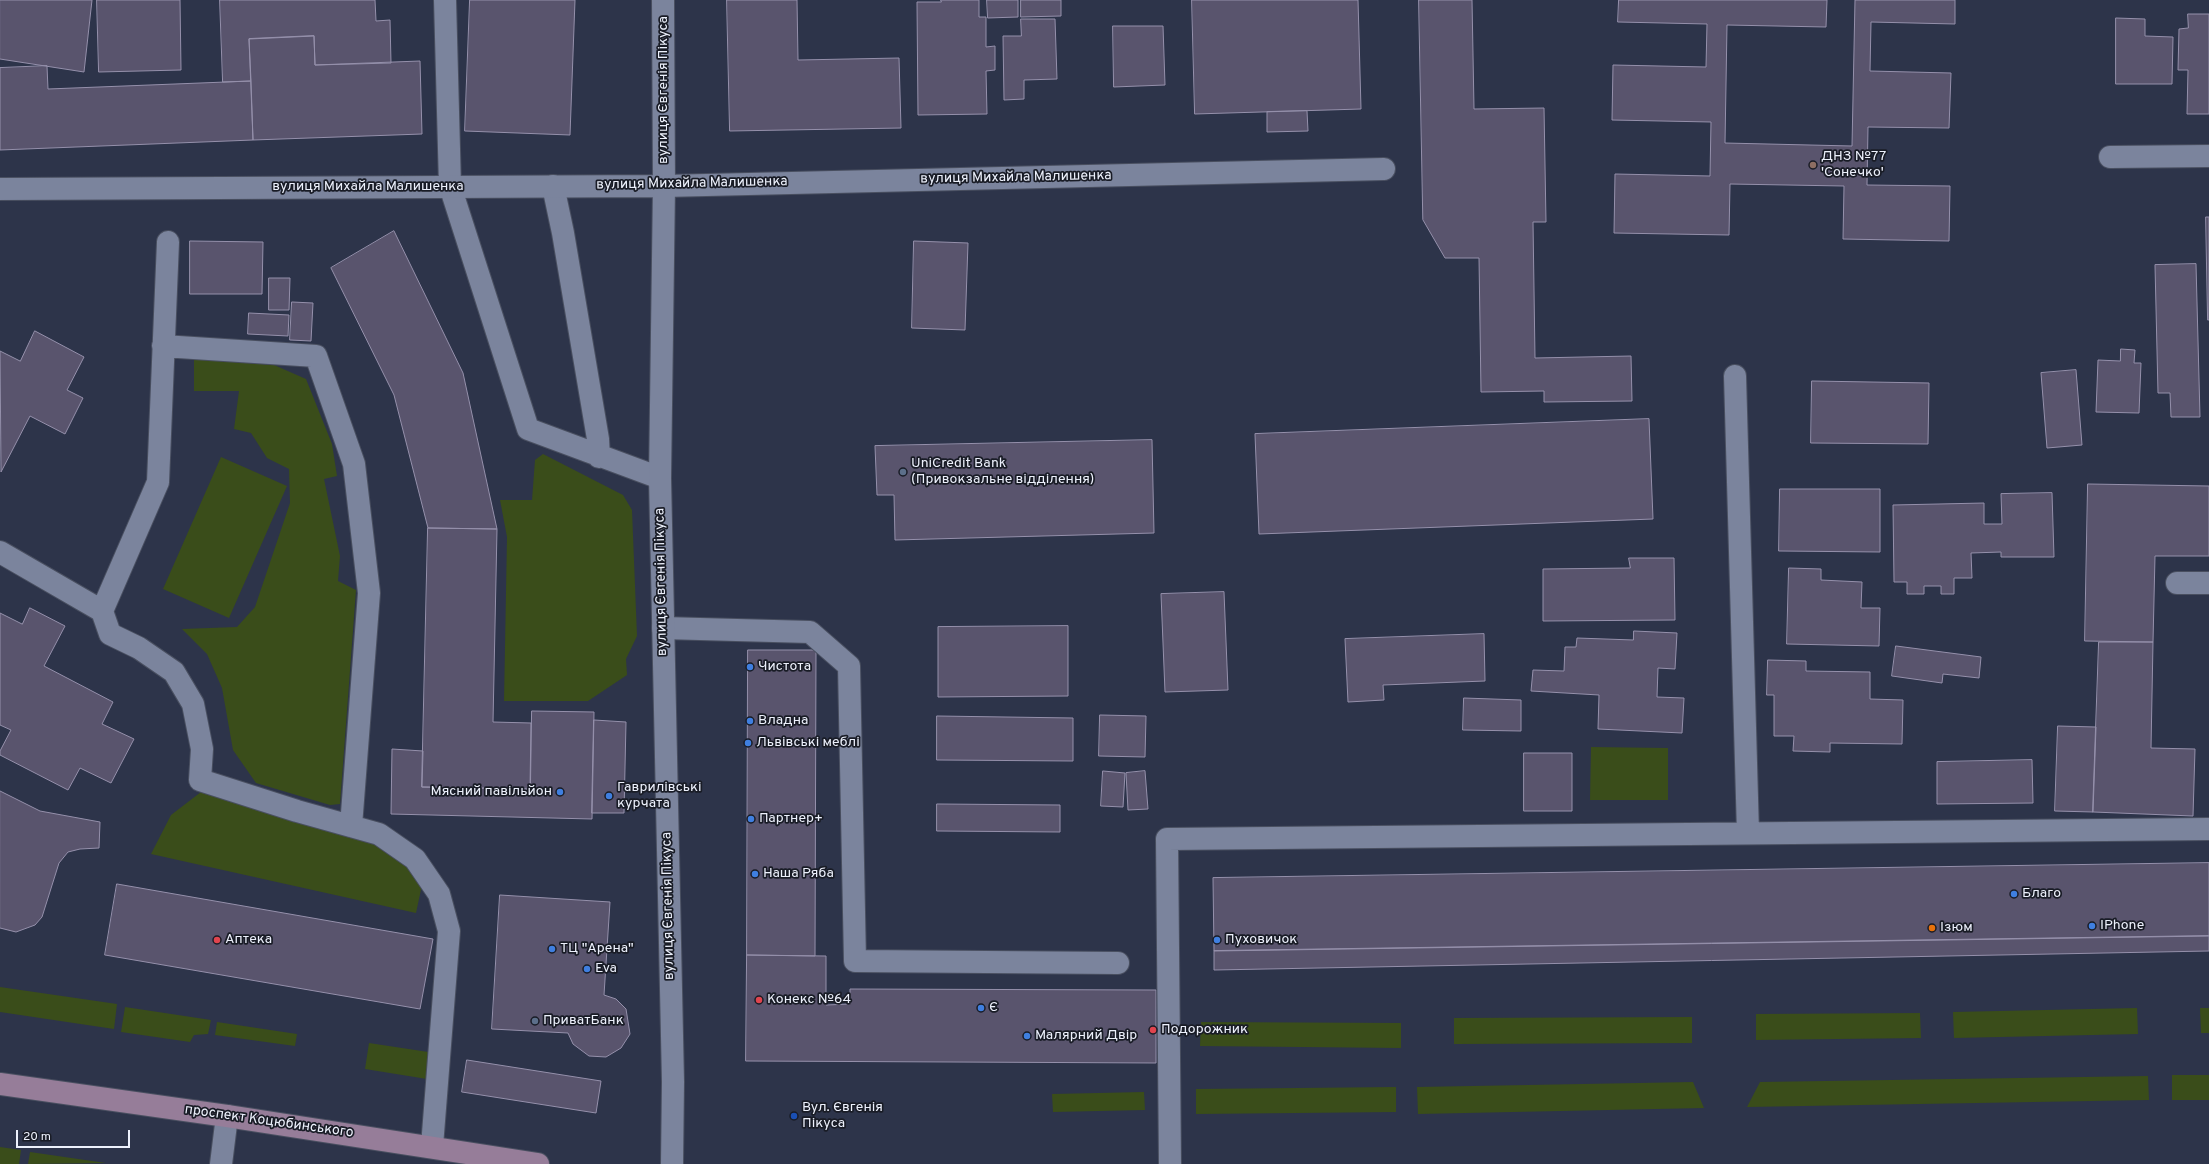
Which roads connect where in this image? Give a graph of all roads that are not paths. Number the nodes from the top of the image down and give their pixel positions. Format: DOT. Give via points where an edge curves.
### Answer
graph roads {
  1 [pos="445,0"];
  2 [pos="663,0"];
  3 [pos="2209,156"];
  4 [pos="2110,158"];
  5 [pos="1384,170"];
  6 [pos="450,186"];
  7 [pos="553,186"];
  8 [pos="664,186"];
  9 [pos="0,189"];
  10 [pos="168,242"];
  11 [pos="163,346"];
  12 [pos="1735,376"];
  13 [pos="600,457"];
  14 [pos="660,478"];
  15 [pos="0,552"];
  16 [pos="2177,583"];
  17 [pos="2209,583"];
  18 [pos="102,611"];
  19 [pos="663,628"];
  20 [pos="351,826"];
  21 [pos="2209,829"];
  22 [pos="1748,833"];
  23 [pos="1118,963"];
  24 [pos="0,1084"];
  25 [pos="227,1116"];
  26 [pos="432,1146"];
  27 [pos="221,1164"];
  28 [pos="538,1164"];
  29 [pos="672,1164"];
  30 [pos="1170,1164"];
  1 -- 6 [label="street"];
  2 -- 8 [label="street, вулиця Євгенія Пікуса"];
  3 -- 4 [label="street"];
  5 -- 8 [label="street, вулиця Михайла Малишенка"];
  6 -- 7 [label="street, вулиця Михайла Малишенка"];
  6 -- 9 [label="street, вулиця Михайла Малишенка"];
  6 -- 13 [label="street" via="528,429"];
  7 -- 8 [label="street, вулиця Михайла Малишенка"];
  7 -- 13 [label="street"];
  8 -- 14 [label="street, вулиця Євгенія Пікуса"];
  10 -- 11 [label="street"];
  11 -- 18 [label="street" via="158,482"];
  11 -- 20 [label="street" via="316,356 354,464 369,593"];
  12 -- 22 [label="street"];
  13 -- 14 [label="street"];
  14 -- 19 [label="street, вулиця Євгенія Пікуса"];
  15 -- 18 [label="street"];
  16 -- 17 [label="street"];
  18 -- 20 [label="street" via="110,634 139,648 174,672 192,704 202,749 200,780 298,812"];
  19 -- 23 [label="street" via="810,632 849,666 855,961"];
  19 -- 29 [label="street, вулиця Євгенія Пікуса" via="673,1082"];
  20 -- 26 [label="street" via="379,834 415,859 439,894 449,931"];
  21 -- 22 [label="street"];
  22 -- 30 [label="street" via="1167,839"];
  24 -- 25 [label="main road, проспект Коцюбинського"];
  25 -- 26 [label="main road, проспект Коцюбинського"];
  25 -- 27 [label="street"];
  26 -- 28 [label="main road, проспект Коцюбинського"];
}
